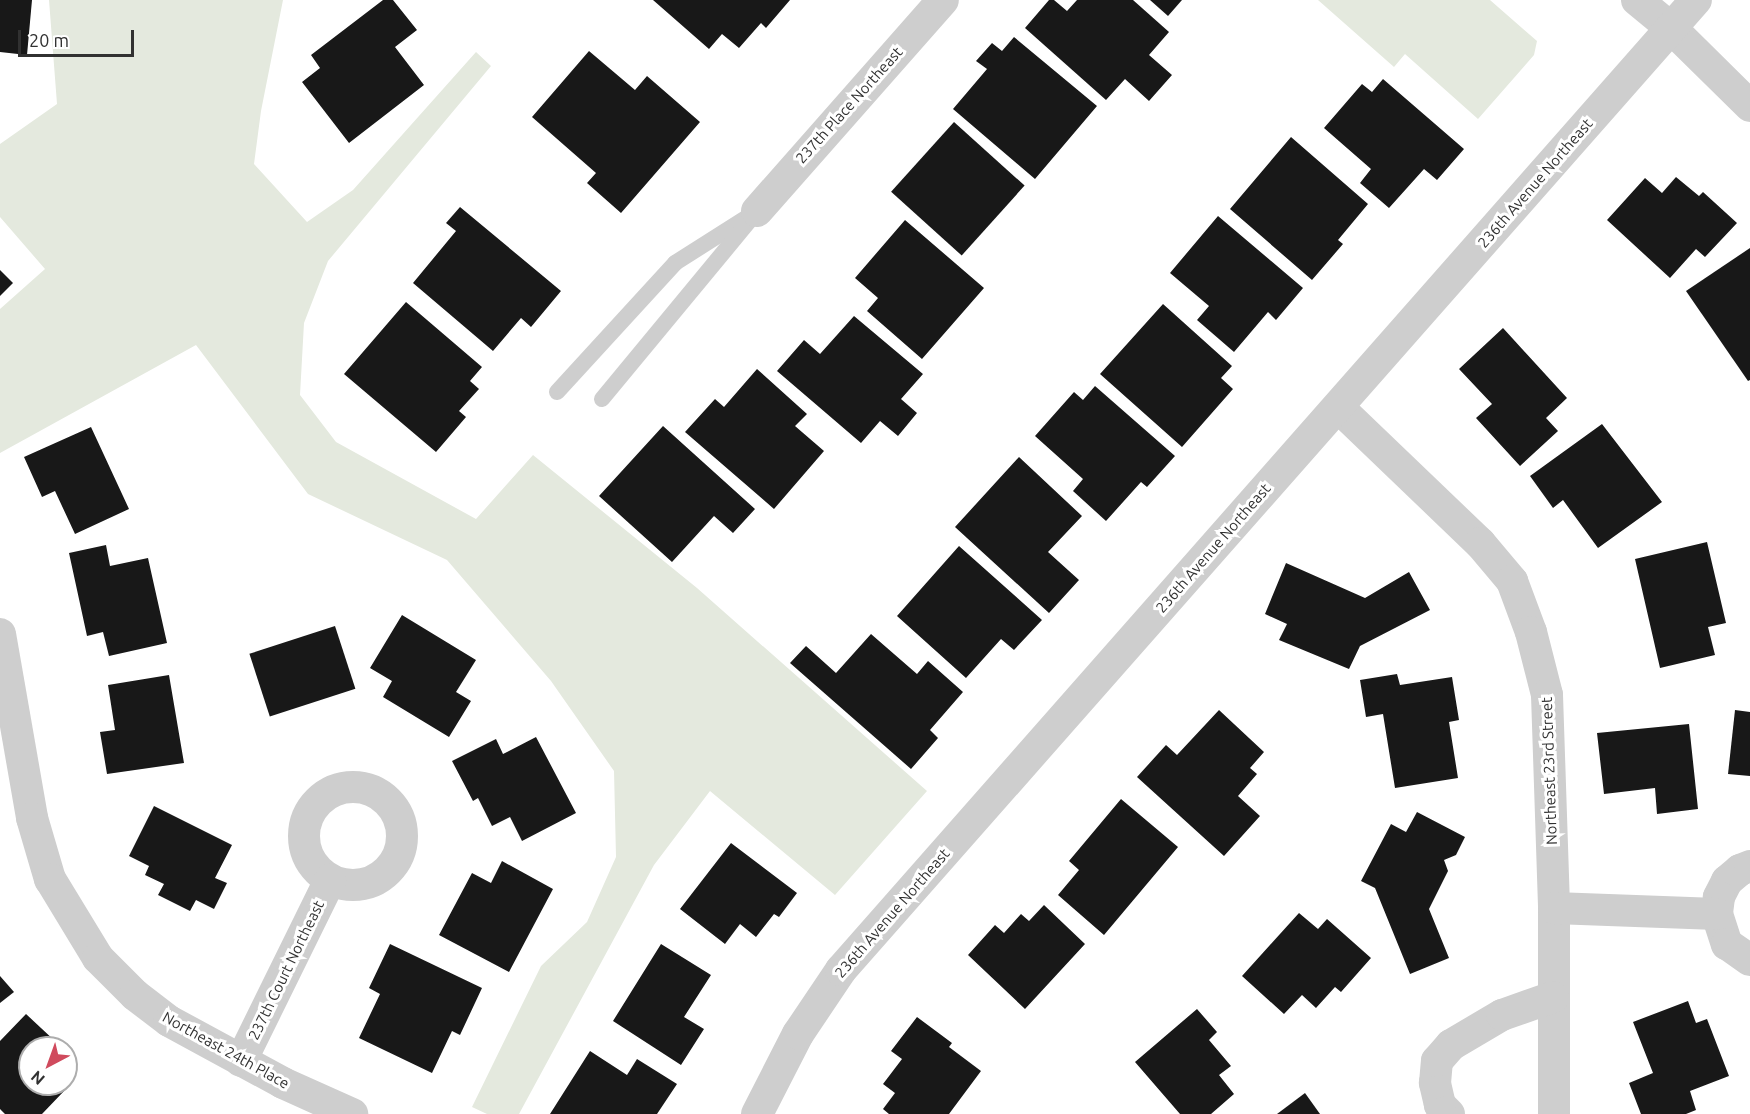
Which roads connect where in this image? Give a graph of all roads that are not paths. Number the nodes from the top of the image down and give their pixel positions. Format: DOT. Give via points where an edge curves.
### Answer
graph roads {
  1 [pos="943,0"];
  2 [pos="1637,0"];
  3 [pos="1696,0"];
  4 [pos="1671,28"];
  5 [pos="1750,106"];
  6 [pos="757,211"];
  7 [pos="557,392"];
  8 [pos="602,399"];
  9 [pos="1338,407"];
  10 [pos="0,634"];
  11 [pos="1750,866"];
  12 [pos="330,880"];
  13 [pos="1554,908"];
  14 [pos="1717,914"];
  15 [pos="1750,960"];
  16 [pos="1553,997"];
  17 [pos="241,1061"];
  18 [pos="352,1114"];
  19 [pos="757,1114"];
  20 [pos="1449,1114"];
  21 [pos="1554,1114"];
  1 -- 6 [label="street, 237th Place Northeast"];
  2 -- 4 [label="street"];
  3 -- 4 [label="street, 236th Avenue Northeast"];
  4 -- 5 [label="street"];
  4 -- 9 [label="street, 236th Avenue Northeast"];
  6 -- 7 [label="lane" via="675,263"];
  6 -- 8 [label="lane"];
  9 -- 13 [label="street, Northeast 23rd Street" via="1480,543 1512,581 1531,632 1547,695"];
  9 -- 19 [label="street, 236th Avenue Northeast" via="840,970 798,1034"];
  10 -- 17 [label="street, Northeast 24th Place" via="32,818 50,879 98,958 135,995 169,1021"];
  11 -- 14 [label="street" via="1727,881 1719,897"];
  12 -- 17 [label="street, 237th Court Northeast"];
  13 -- 14 [label="street"];
  13 -- 16 [label="street, Northeast 23rd Street"];
  14 -- 15 [label="street" via="1727,944"];
  16 -- 20 [label="street" via="1502,1015 1451,1045 1437,1061 1435,1083 1440,1104"];
  16 -- 21 [label="street, Northeast 23rd Street"];
  17 -- 18 [label="street, Northeast 24th Place"];
}
